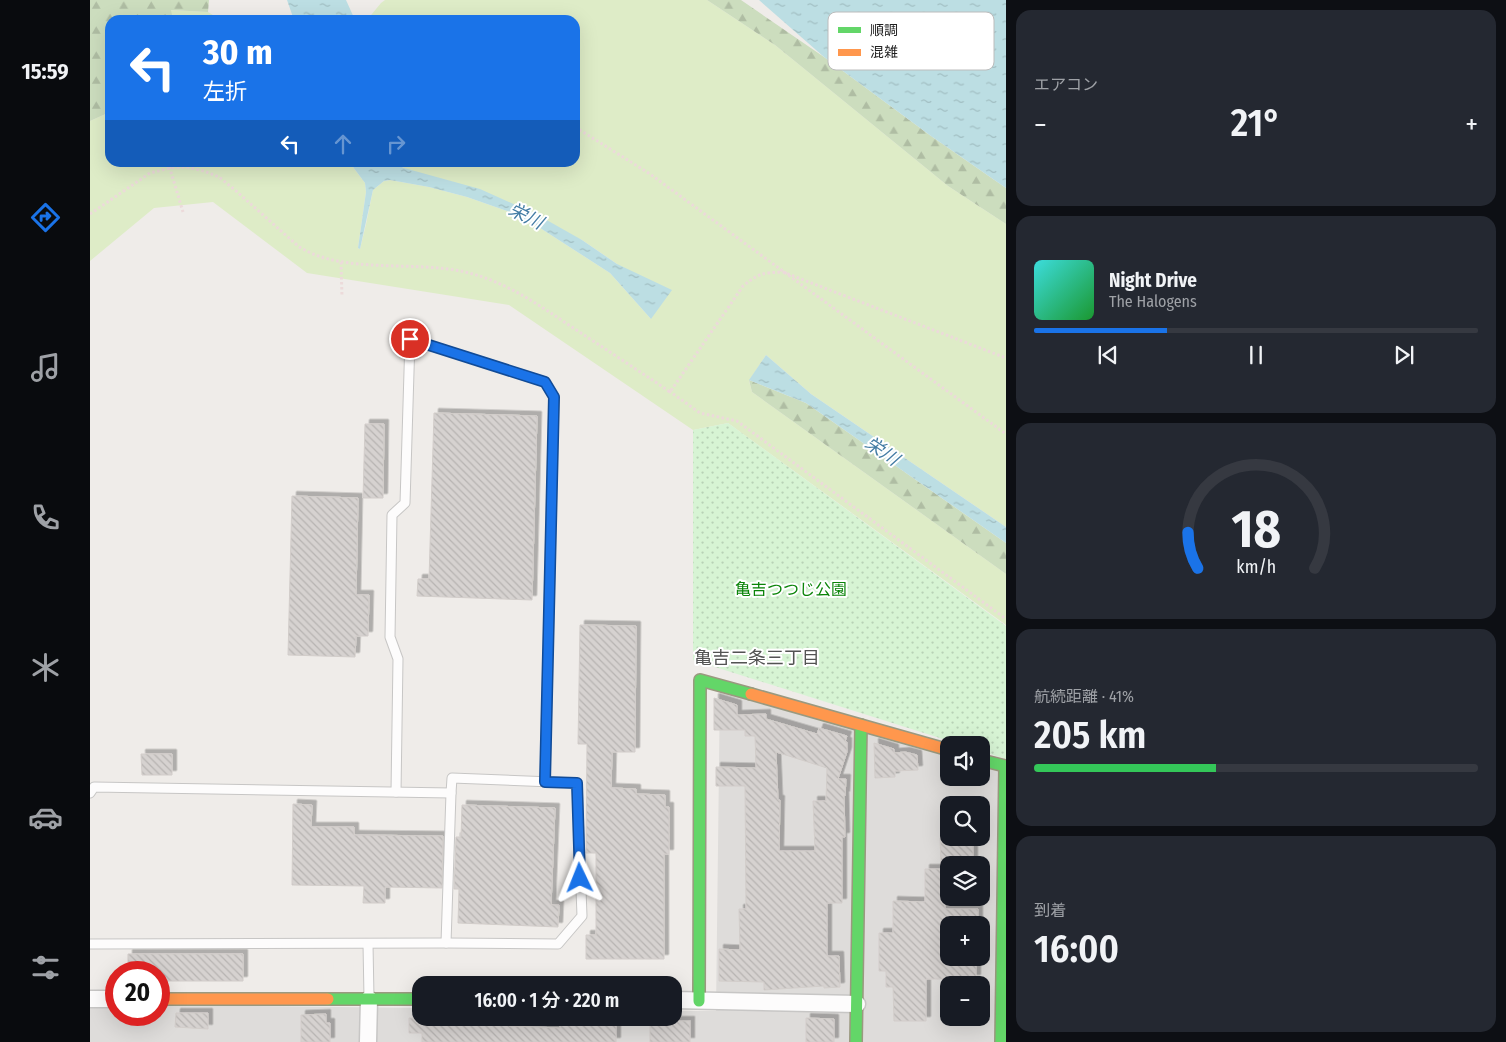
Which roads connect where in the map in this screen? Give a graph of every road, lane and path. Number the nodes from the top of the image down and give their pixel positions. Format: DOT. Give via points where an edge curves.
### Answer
graph roads {
  1 [pos="580,130"];
  2 [pos="170,168"];
  3 [pos="183,212"];
  4 [pos="90,214"];
  5 [pos="341,262"];
  6 [pos="783,272"];
  7 [pos="342,296"];
  8 [pos="1006,358"];
  9 [pos="668,391"];
  10 [pos="1006,434"];
  11 [pos="1006,619"];
  12 [pos="861,725"];
  13 [pos="940,747"];
  14 [pos="990,762"];
  15 [pos="545,782"];
  16 [pos="396,792"];
  17 [pos="451,792"];
  18 [pos="90,793"];
  19 [pos="446,943"];
  20 [pos="90,944"];
  21 [pos="368,944"];
  22 [pos="90,999"];
  23 [pos="105,999"];
  24 [pos="170,999"];
  25 [pos="369,999"];
  26 [pos="412,1000"];
  27 [pos="682,1000"];
  28 [pos="699,1001"];
  29 [pos="857,1004"];
  30 [pos="368,1042"];
  31 [pos="856,1042"];
  32 [pos="1001,1042"];
  1 -- 6 [label="path" via="650,174"];
  2 -- 3 [label="path"];
  2 -- 4 [label="path" via="150,173"];
  2 -- 5 [label="path" via="186,167 219,177 298,246 320,258"];
  5 -- 7 [label="path"];
  5 -- 9 [label="path" via="464,272 501,284 528,298"];
  6 -- 8 [label="path"];
  6 -- 9 [label="path" via="764,272 743,286"];
  6 -- 10 [label="path"];
  9 -- 11 [label="path" via="700,413 738,421"];
  12 -- 13 [label="street"];
  12 -- 28 [label="street" via="700,680"];
  12 -- 29 [label="street"];
  14 -- 32 [label="street" via="1005,766"];
  15 -- 16 [label="lane" via="554,397 545,382 410,339 405,503 392,515 390,637 398,659"];
  15 -- 17 [label="lane" via="452,778"];
  15 -- 19 [label="lane" via="577,783 582,916 558,944"];
  16 -- 17 [label="lane"];
  16 -- 18 [label="lane" via="94,787"];
  17 -- 19 [label="lane"];
  19 -- 21 [label="lane"];
  20 -- 21 [label="lane"];
  21 -- 25 [label="lane"];
  22 -- 23 [label="street"];
  24 -- 25 [label="street"];
  25 -- 26 [label="street"];
  25 -- 30 [label="street"];
  27 -- 28 [label="street"];
  28 -- 29 [label="street"];
  29 -- 31 [label="street"];
}
